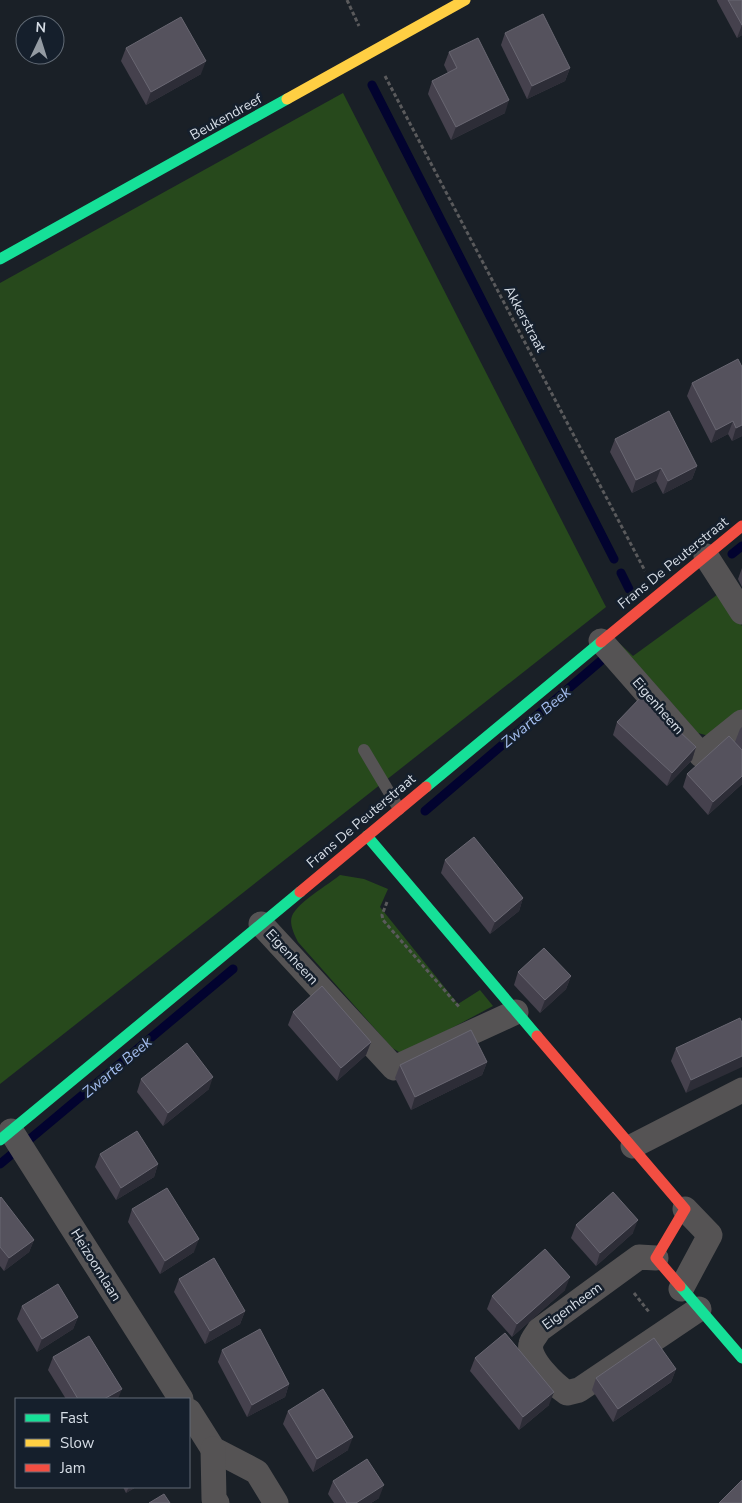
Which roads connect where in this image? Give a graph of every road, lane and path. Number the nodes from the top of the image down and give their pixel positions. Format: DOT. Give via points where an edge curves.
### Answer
graph roads {
  1 [pos="465,0"];
  2 [pos="373,52"];
  3 [pos="0,259"];
  4 [pos="742,526"];
  5 [pos="706,556"];
  6 [pos="658,596"];
  7 [pos="742,612"];
  8 [pos="601,641"];
  9 [pos="742,722"];
  10 [pos="364,750"];
  11 [pos="400,809"];
  12 [pos="367,836"];
  13 [pos="398,873"];
  14 [pos="261,924"];
  15 [pos="516,1012"];
  16 [pos="479,1029"];
  17 [pos="742,1090"];
  18 [pos="5,1136"];
  19 [pos="633,1146"];
  20 [pos="685,1209"];
  21 [pos="656,1258"];
  22 [pos="618,1272"];
  23 [pos="681,1289"];
  24 [pos="699,1309"];
  25 [pos="665,1332"];
  26 [pos="742,1358"];
  27 [pos="180,1398"];
  28 [pos="190,1413"];
  29 [pos="213,1449"];
  30 [pos="217,1503"];
  31 [pos="276,1503"];
  1 -- 2 [label="street, Beukendreef"];
  2 -- 3 [label="street, Beukendreef"];
  2 -- 6 [label="path, Akkerstraat"];
  4 -- 5 [label="street, Frans De Peuterstraat"];
  5 -- 6 [label="street, Frans De Peuterstraat"];
  5 -- 7 [label="street"];
  6 -- 8 [label="street, Frans De Peuterstraat"];
  8 -- 9 [label="street, Eigenheem" via="701,754"];
  8 -- 11 [label="street, Frans De Peuterstraat"];
  10 -- 11 [label="lane"];
  11 -- 12 [label="street, Frans De Peuterstraat"];
  12 -- 13 [label="street"];
  12 -- 14 [label="street, Frans De Peuterstraat"];
  13 -- 15 [label="street"];
  13 -- 16 [label="path" via="383,920"];
  14 -- 16 [label="street, Eigenheem" via="394,1068"];
  14 -- 18 [label="street, Frans De Peuterstraat"];
  15 -- 16 [label="street, Eigenheem"];
  15 -- 19 [label="street"];
  17 -- 19 [label="street"];
  18 -- 27 [label="street, Heizoomlaan"];
  19 -- 20 [label="street"];
  20 -- 21 [label="street"];
  20 -- 23 [label="street" via="710,1235"];
  21 -- 22 [label="street, Eigenheem" via="639,1257"];
  21 -- 23 [label="street"];
  22 -- 25 [label="path"];
  22 -- 25 [label="street, Eigenheem" via="539,1330 531,1344 533,1358 556,1387 567,1393 580,1390"];
  23 -- 24 [label="street"];
  24 -- 25 [label="street, Eigenheem"];
  24 -- 26 [label="street"];
  28 -- 29 [label="street"];
  29 -- 30 [label="street" via="214,1499"];
  29 -- 31 [label="street" via="257,1472"];
}
